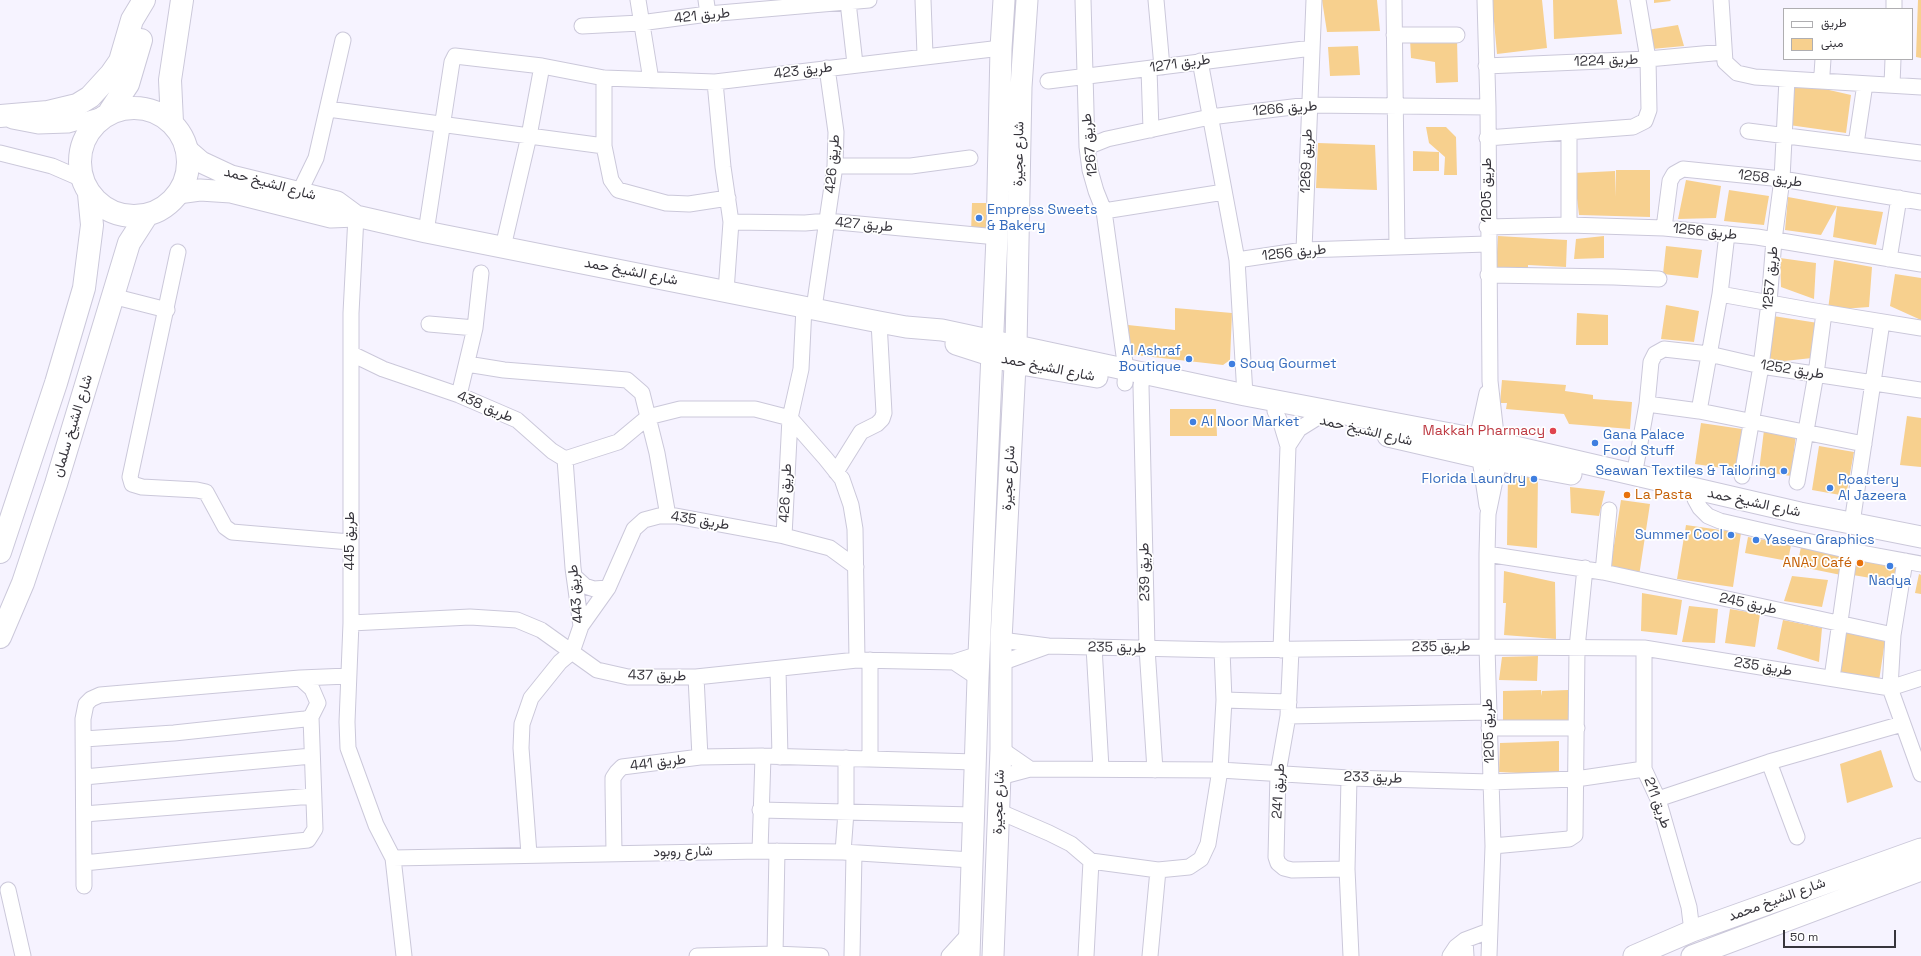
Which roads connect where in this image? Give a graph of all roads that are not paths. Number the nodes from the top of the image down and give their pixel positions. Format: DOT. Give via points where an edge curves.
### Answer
graph roads {
  1 [pos="144,0"];
  2 [pos="150,0"];
  3 [pos="182,0"];
  4 [pos="638,0"];
  5 [pos="870,0"];
  6 [pos="923,0"];
  7 [pos="1004,0"];
  8 [pos="1027,0"];
  9 [pos="1083,0"];
  10 [pos="1156,0"];
  11 [pos="1314,0"];
  12 [pos="1394,0"];
  13 [pos="1484,0"];
  14 [pos="1638,0"];
  15 [pos="1721,0"];
  16 [pos="848,2"];
  17 [pos="777,4"];
  18 [pos="707,7"];
  19 [pos="640,23"];
  20 [pos="582,26"];
  21 [pos="1457,35"];
  22 [pos="1394,36"];
  23 [pos="343,40"];
  24 [pos="1001,48"];
  25 [pos="1312,48"];
  26 [pos="1724,52"];
  27 [pos="925,56"];
  28 [pos="1648,60"];
  29 [pos="1823,60"];
  30 [pos="1892,60"];
  31 [pos="1200,61"];
  32 [pos="855,64"];
  33 [pos="542,66"];
  34 [pos="1486,66"];
  35 [pos="828,68"];
  36 [pos="1155,68"];
  37 [pos="1085,77"];
  38 [pos="604,78"];
  39 [pos="1787,79"];
  40 [pos="651,80"];
  41 [pos="1819,80"];
  42 [pos="1048,81"];
  43 [pos="716,82"];
  44 [pos="1865,84"];
  45 [pos="1892,85"];
  46 [pos="1921,87"];
  47 [pos="1309,106"];
  48 [pos="1396,106"];
  49 [pos="1488,107"];
  50 [pos="328,109"];
  51 [pos="107,113"];
  52 [pos="0,117"];
  53 [pos="1210,117"];
  54 [pos="172,122"];
  55 [pos="442,123"];
  56 [pos="1151,130"];
  57 [pos="1748,131"];
  58 [pos="1569,132"];
  59 [pos="1785,134"];
  60 [pos="529,136"];
  61 [pos="1487,138"];
  62 [pos="1856,144"];
  63 [pos="604,146"];
  64 [pos="1087,147"];
  65 [pos="186,149"];
  66 [pos="1921,153"];
  67 [pos="0,154"];
  68 [pos="970,158"];
  69 [pos="835,166"];
  70 [pos="1782,179"];
  71 [pos="85,187"];
  72 [pos="1224,192"];
  73 [pos="178,193"];
  74 [pos="300,193"];
  75 [pos="728,198"];
  76 [pos="1899,198"];
  77 [pos="1921,202"];
  78 [pos="278,204"];
  79 [pos="1104,211"];
  80 [pos="147,215"];
  81 [pos="356,216"];
  82 [pos="827,221"];
  83 [pos="731,222"];
  84 [pos="1569,225"];
  85 [pos="1487,227"];
  86 [pos="1664,228"];
  87 [pos="426,232"];
  88 [pos="1727,234"];
  89 [pos="997,237"];
  90 [pos="1774,240"];
  91 [pos="1487,244"];
  92 [pos="503,247"];
  93 [pos="1397,247"];
  94 [pos="1304,250"];
  95 [pos="178,252"];
  96 [pos="1889,259"];
  97 [pos="1237,260"];
  98 [pos="1921,264"];
  99 [pos="481,273"];
  100 [pos="1488,275"];
  101 [pos="1659,279"];
  102 [pos="726,291"];
  103 [pos="1720,294"];
  104 [pos="112,296"];
  105 [pos="1769,303"];
  106 [pos="809,307"];
  107 [pos="167,310"];
  108 [pos="1824,313"];
  109 [pos="879,322"];
  110 [pos="1882,322"];
  111 [pos="429,324"];
  112 [pos="475,328"];
  113 [pos="1921,328"];
  114 [pos="992,348"];
  115 [pos="352,354"];
  116 [pos="1015,354"];
  117 [pos="1709,354"];
  118 [pos="467,364"];
  119 [pos="1761,366"];
  120 [pos="1816,374"];
  121 [pos="1134,378"];
  122 [pos="1490,381"];
  123 [pos="1872,384"];
  124 [pos="1921,390"];
  125 [pos="459,395"];
  126 [pos="1245,395"];
  127 [pos="1647,404"];
  128 [pos="1275,411"];
  129 [pos="1699,411"];
  130 [pos="648,417"];
  131 [pos="790,418"];
  132 [pos="1315,419"];
  133 [pos="1750,421"];
  134 [pos="1805,432"];
  135 [pos="1864,444"];
  136 [pos="1288,446"];
  137 [pos="1478,448"];
  138 [pos="1499,452"];
  139 [pos="565,459"];
  140 [pos="836,472"];
  141 [pos="1634,476"];
  142 [pos="1742,476"];
  143 [pos="1797,482"];
  144 [pos="1696,500"];
  145 [pos="1609,510"];
  146 [pos="1488,514"];
  147 [pos="668,516"];
  148 [pos="1852,523"];
  149 [pos="855,530"];
  150 [pos="784,536"];
  151 [pos="1921,537"];
  152 [pos="350,542"];
  153 [pos="1921,547"];
  154 [pos="830,548"];
  155 [pos="1850,551"];
  156 [pos="0,552"];
  157 [pos="1487,554"];
  158 [pos="1906,561"];
  159 [pos="1921,564"];
  160 [pos="856,567"];
  161 [pos="1585,568"];
  162 [pos="1603,572"];
  163 [pos="574,576"];
  164 [pos="608,588"];
  165 [pos="1839,623"];
  166 [pos="351,624"];
  167 [pos="581,626"];
  168 [pos="1894,635"];
  169 [pos="0,637"];
  170 [pos="1001,640"];
  171 [pos="1048,646"];
  172 [pos="1094,647"];
  173 [pos="1487,647"];
  174 [pos="1147,648"];
  175 [pos="1577,648"];
  176 [pos="1644,648"];
  177 [pos="1222,650"];
  178 [pos="1286,650"];
  179 [pos="572,652"];
  180 [pos="979,654"];
  181 [pos="864,660"];
  182 [pos="954,662"];
  183 [pos="1001,663"];
  184 [pos="778,669"];
  185 [pos="348,676"];
  186 [pos="696,677"];
  187 [pos="300,678"];
  188 [pos="978,678"];
  189 [pos="1832,678"];
  190 [pos="1921,678"];
  191 [pos="1890,688"];
  192 [pos="1224,700"];
  193 [pos="1288,709"];
  194 [pos="1488,712"];
  195 [pos="311,716"];
  196 [pos="1902,724"];
  197 [pos="1489,728"];
  198 [pos="1577,728"];
  199 [pos="84,739"];
  200 [pos="1001,749"];
  201 [pos="312,756"];
  202 [pos="763,756"];
  203 [pos="700,757"];
  204 [pos="780,757"];
  205 [pos="846,758"];
  206 [pos="870,759"];
  207 [pos="976,762"];
  208 [pos="1769,762"];
  209 [pos="1101,768"];
  210 [pos="1030,769"];
  211 [pos="1644,769"];
  212 [pos="1155,770"];
  213 [pos="1220,770"];
  214 [pos="1278,773"];
  215 [pos="1921,774"];
  216 [pos="84,777"];
  217 [pos="1000,777"];
  218 [pos="1349,778"];
  219 [pos="1576,779"];
  220 [pos="1490,782"];
  221 [pos="313,796"];
  222 [pos="1658,799"];
  223 [pos="760,810"];
  224 [pos="998,811"];
  225 [pos="846,812"];
  226 [pos="84,814"];
  227 [pos="974,816"];
  228 [pos="1797,837"];
  229 [pos="1493,846"];
  230 [pos="1921,849"];
  231 [pos="760,851"];
  232 [pos="777,852"];
  233 [pos="614,853"];
  234 [pos="849,853"];
  235 [pos="529,854"];
  236 [pos="393,858"];
  237 [pos="972,860"];
  238 [pos="1091,861"];
  239 [pos="84,863"];
  240 [pos="1346,869"];
  241 [pos="1158,870"];
  242 [pos="1921,870"];
  243 [pos="84,886"];
  244 [pos="8,890"];
  245 [pos="1489,931"];
  246 [pos="1692,931"];
  247 [pos="970,933"];
  248 [pos="1465,940"];
  249 [pos="1490,953"];
  250 [pos="775,954"];
  251 [pos="23,956"];
  252 [pos="404,956"];
  253 [pos="697,956"];
  254 [pos="821,956"];
  255 [pos="852,956"];
  256 [pos="949,956"];
  257 [pos="969,956"];
  258 [pos="993,956"];
  259 [pos="1086,956"];
  260 [pos="1150,956"];
  261 [pos="1351,956"];
  262 [pos="1450,956"];
  263 [pos="1466,956"];
  264 [pos="1634,956"];
  265 [pos="1692,956"];
  1 -- 52 [label="main road" via="132,20 120,61 90,97 77,105 48,112"];
  2 -- 51 [label="main road" via="128,84"];
  3 -- 54 [label="main road" via="170,80"];
  4 -- 19 [label="street"];
  5 -- 16 [label="street, طريق 421"];
  6 -- 27 [label="street"];
  7 -- 24 [label="street, شارع عجيرة"];
  8 -- 116 [label="street, شارع عجيرة" via="1021,87"];
  9 -- 37 [label="street, طريق 1267"];
  10 -- 36 [label="street"];
  11 -- 25 [label="street, طريق 1269"];
  12 -- 22 [label="street"];
  13 -- 34 [label="street, طريق 1205"];
  14 -- 28 [label="street"];
  15 -- 26 [label="street"];
  16 -- 17 [label="street, طريق 421"];
  16 -- 32 [label="street"];
  17 -- 18 [label="street, طريق 421"];
  18 -- 19 [label="street, طريق 421"];
  19 -- 20 [label="street, طريق 421"];
  19 -- 40 [label="street"];
  21 -- 22 [label="street"];
  22 -- 48 [label="street"];
  23 -- 50 [label="street"];
  24 -- 27 [label="street, طريق 423"];
  24 -- 89 [label="street, شارع عجيرة"];
  25 -- 31 [label="street, طريق 1271"];
  25 -- 47 [label="street, طريق 1269"];
  26 -- 28 [label="street, طريق 1224"];
  26 -- 39 [label="street" via="1725,62 1737,72 1755,77"];
  27 -- 32 [label="street, طريق 423"];
  28 -- 34 [label="street, طريق 1224"];
  28 -- 58 [label="street" via="1649,110 1645,121 1633,127"];
  29 -- 41 [label="street"];
  30 -- 45 [label="street"];
  31 -- 36 [label="street, طريق 1271"];
  31 -- 53 [label="street"];
  32 -- 35 [label="street, طريق 423"];
  33 -- 38 [label="street, طريق 423"];
  33 -- 55 [label="street, طريق 423" via="455,56"];
  33 -- 60 [label="street"];
  34 -- 49 [label="street, طريق 1205"];
  35 -- 43 [label="street, طريق 423"];
  35 -- 69 [label="street, طريق 426" via="836,132"];
  36 -- 37 [label="street, طريق 1271"];
  36 -- 56 [label="street"];
  37 -- 42 [label="street, طريق 1271"];
  37 -- 64 [label="street, طريق 1267"];
  38 -- 40 [label="street, طريق 423"];
  38 -- 63 [label="street"];
  39 -- 41 [label="street"];
  39 -- 59 [label="street, طريق 1257"];
  40 -- 43 [label="street, طريق 423"];
  41 -- 44 [label="street"];
  43 -- 75 [label="street"];
  44 -- 45 [label="street"];
  44 -- 62 [label="street"];
  45 -- 46 [label="street"];
  47 -- 48 [label="street, طريق 1266"];
  47 -- 53 [label="street, طريق 1266"];
  47 -- 94 [label="street, طريق 1269"];
  48 -- 49 [label="street, طريق 1266"];
  48 -- 93 [label="street"];
  49 -- 61 [label="street, طريق 1205"];
  50 -- 55 [label="street"];
  50 -- 74 [label="street" via="316,158"];
  51 -- 52 [label="street" via="68,125 38,126"];
  51 -- 54 [label="main road" via="134,107 152,109"];
  51 -- 71 [label="main road" via="84,144 80,167"];
  53 -- 56 [label="street, طريق 1266"];
  53 -- 72 [label="street"];
  54 -- 65 [label="main road"];
  55 -- 60 [label="street"];
  55 -- 87 [label="street"];
  56 -- 64 [label="street, طريق 1266" via="1107,139"];
  57 -- 59 [label="street"];
  58 -- 61 [label="street"];
  58 -- 84 [label="street"];
  59 -- 62 [label="street"];
  59 -- 70 [label="street, طريق 1257"];
  60 -- 63 [label="street"];
  60 -- 92 [label="street"];
  61 -- 85 [label="street, طريق 1205"];
  62 -- 66 [label="street"];
  63 -- 75 [label="street" via="611,180 618,190 666,203 689,204"];
  64 -- 79 [label="street, طريق 1267" via="1090,170"];
  65 -- 73 [label="main road" via="188,164"];
  65 -- 74 [label="street, شارع الشيخ حمد" via="201,162 231,176"];
  67 -- 71 [label="street" via="52,166"];
  68 -- 69 [label="street" via="911,166"];
  69 -- 82 [label="street, طريق 426"];
  70 -- 76 [label="street, طريق 1258"];
  70 -- 86 [label="street, طريق 1258" via="1683,169 1674,174 1670,181"];
  70 -- 90 [label="street, طريق 1257"];
  71 -- 80 [label="main road" via="100,207 131,216"];
  71 -- 156 [label="main road, شارع الشيخ سلمان" via="92,225 84,288 56,383"];
  72 -- 79 [label="street"];
  72 -- 97 [label="street"];
  73 -- 78 [label="street, شارع الشيخ حمد" via="216,190"];
  73 -- 80 [label="main road" via="159,211"];
  74 -- 78 [label="street"];
  74 -- 81 [label="street, شارع الشيخ حمد" via="337,202"];
  75 -- 83 [label="street"];
  76 -- 77 [label="street, طريق 1258"];
  76 -- 96 [label="street"];
  78 -- 81 [label="street, شارع الشيخ حمد" via="331,217"];
  79 -- 121 [label="street, طريق 1267"];
  80 -- 104 [label="main road, شارع الشيخ سلمان" via="129,243"];
  81 -- 87 [label="street, شارع الشيخ حمد"];
  81 -- 115 [label="street, طريق 445" via="351,313"];
  82 -- 83 [label="street, طريق 427"];
  82 -- 89 [label="street, طريق 427"];
  82 -- 106 [label="street, طريق 426"];
  83 -- 102 [label="street"];
  84 -- 85 [label="street, طريق 1256"];
  84 -- 86 [label="street, طريق 1256"];
  85 -- 91 [label="street, طريق 1205"];
  86 -- 88 [label="street, طريق 1256"];
  87 -- 92 [label="street, شارع الشيخ حمد"];
  88 -- 90 [label="street, طريق 1256"];
  88 -- 103 [label="street"];
  89 -- 114 [label="street, شارع عجيرة"];
  90 -- 96 [label="street, طريق 1256"];
  90 -- 105 [label="street, طريق 1257"];
  91 -- 93 [label="street, طريق 1256"];
  91 -- 100 [label="street, طريق 1205"];
  92 -- 102 [label="street, شارع الشيخ حمد"];
  93 -- 94 [label="street, طريق 1256"];
  94 -- 97 [label="street, طريق 1256"];
  95 -- 107 [label="street"];
  96 -- 98 [label="street, طريق 1256"];
  97 -- 126 [label="street"];
  99 -- 112 [label="street"];
  100 -- 101 [label="street"];
  100 -- 122 [label="street, طريق 1205"];
  102 -- 106 [label="street, شارع الشيخ حمد"];
  103 -- 105 [label="street"];
  103 -- 117 [label="street"];
  104 -- 107 [label="street"];
  104 -- 169 [label="main road, شارع الشيخ سلمان" via="56,484 23,583"];
  105 -- 108 [label="street"];
  105 -- 119 [label="street, طريق 1257"];
  106 -- 109 [label="street, شارع الشيخ حمد"];
  106 -- 131 [label="street, طريق 426" via="801,368"];
  107 -- 152 [label="street" via="130,477 132,484 206,492 225,527 232,532"];
  108 -- 110 [label="street"];
  108 -- 120 [label="street"];
  109 -- 114 [label="street, شارع الشيخ حمد" via="942,330"];
  109 -- 140 [label="street" via="884,413 878,424 861,432"];
  110 -- 113 [label="street"];
  110 -- 123 [label="street"];
  111 -- 112 [label="street"];
  112 -- 118 [label="street"];
  114 -- 116 [label="street, شارع الشيخ حمد"];
  114 -- 180 [label="street, شارع عجيرة"];
  115 -- 125 [label="street, طريق 438" via="383,369"];
  115 -- 152 [label="street, طريق 445"];
  116 -- 121 [label="street, شارع الشيخ حمد"];
  116 -- 170 [label="street, شارع عجيرة"];
  117 -- 119 [label="street, طريق 1252"];
  117 -- 127 [label="street, طريق 1252" via="1664,349 1655,354 1651,362"];
  117 -- 129 [label="street"];
  118 -- 125 [label="street"];
  118 -- 130 [label="street" via="504,370 626,380 642,393"];
  119 -- 120 [label="street, طريق 1252"];
  119 -- 133 [label="street, طريق 1257"];
  120 -- 123 [label="street, طريق 1252"];
  120 -- 134 [label="street"];
  121 -- 126 [label="street, شارع الشيخ حمد"];
  121 -- 128 [label="street, شارع الشيخ حمد"];
  121 -- 174 [label="street, طريق 239"];
  122 -- 137 [label="street, طريق 1205"];
  122 -- 138 [label="street, طريق 1205"];
  123 -- 124 [label="street, طريق 1252"];
  123 -- 135 [label="street"];
  125 -- 139 [label="street, طريق 438" via="517,420"];
  126 -- 137 [label="street, شارع الشيخ حمد"];
  127 -- 129 [label="street"];
  127 -- 141 [label="street"];
  128 -- 132 [label="street, شارع الشيخ حمد"];
  128 -- 136 [label="street, طريق 241"];
  129 -- 133 [label="street"];
  130 -- 131 [label="street" via="680,409 755,409"];
  130 -- 139 [label="street" via="618,442"];
  130 -- 147 [label="street"];
  131 -- 140 [label="street"];
  131 -- 150 [label="street, طريق 426"];
  132 -- 136 [label="street, طريق 241" via="1298,429"];
  132 -- 137 [label="street, شارع الشيخ حمد"];
  133 -- 134 [label="street"];
  133 -- 142 [label="street, طريق 1257"];
  134 -- 135 [label="street"];
  134 -- 143 [label="street"];
  135 -- 148 [label="street"];
  136 -- 178 [label="street, طريق 241"];
  137 -- 138 [label="street, شارع الشيخ حمد"];
  137 -- 146 [label="street, طريق 1205"];
  138 -- 141 [label="street, شارع الشيخ حمد"];
  138 -- 144 [label="street, شارع الشيخ حمد"];
  138 -- 146 [label="street, طريق 1205"];
  139 -- 163 [label="street, طريق 443"];
  140 -- 149 [label="street" via="842,480"];
  141 -- 148 [label="street, شارع الشيخ حمد"];
  144 -- 153 [label="street, شارع الشيخ حمد"];
  144 -- 155 [label="street" via="1708,516 1720,521"];
  145 -- 162 [label="street"];
  146 -- 157 [label="street, طريق 1205"];
  147 -- 150 [label="street, طريق 435"];
  147 -- 164 [label="street, طريق 435" via="644,520 634,529"];
  148 -- 151 [label="street, شارع الشيخ حمد"];
  149 -- 154 [label="street" via="841,543"];
  149 -- 160 [label="street"];
  150 -- 154 [label="street, طريق 435"];
  152 -- 166 [label="street, طريق 445"];
  154 -- 160 [label="street, طريق 435"];
  155 -- 158 [label="street"];
  155 -- 165 [label="street"];
  157 -- 161 [label="street, طريق 245"];
  157 -- 173 [label="street, طريق 1205"];
  158 -- 159 [label="street"];
  158 -- 168 [label="street"];
  160 -- 181 [label="street"];
  161 -- 162 [label="street, طريق 245"];
  161 -- 175 [label="street"];
  162 -- 165 [label="street, طريق 245"];
  163 -- 164 [label="street" via="585,586 594,589"];
  163 -- 167 [label="street, طريق 443"];
  164 -- 167 [label="street, طريق 435"];
  165 -- 168 [label="street, طريق 245"];
  165 -- 189 [label="street"];
  166 -- 179 [label="street, طريق 437" via="470,617 517,620 541,630"];
  166 -- 185 [label="street, طريق 445"];
  167 -- 179 [label="street, طريق 443"];
  168 -- 191 [label="street"];
  170 -- 171 [label="street, طريق 235"];
  170 -- 183 [label="street, شارع عجيرة"];
  171 -- 172 [label="street, طريق 235"];
  171 -- 183 [label="street, طريق 235"];
  172 -- 174 [label="street, طريق 235"];
  172 -- 209 [label="street"];
  173 -- 175 [label="street, طريق 235"];
  173 -- 178 [label="street, طريق 235"];
  173 -- 194 [label="street, طريق 1205"];
  174 -- 177 [label="street, طريق 235"];
  174 -- 212 [label="street, طريق 239"];
  175 -- 176 [label="street, طريق 235"];
  175 -- 198 [label="street"];
  176 -- 189 [label="street, طريق 235"];
  176 -- 211 [label="street, طريق 211"];
  177 -- 178 [label="street, طريق 235"];
  177 -- 192 [label="street"];
  178 -- 193 [label="street, طريق 241"];
  179 -- 186 [label="street, طريق 437" via="597,670 628,677"];
  179 -- 235 [label="street, طريق 443" via="560,662 531,698 522,724 521,748"];
  180 -- 182 [label="street, طريق 437"];
  180 -- 188 [label="street, شارع عجيرة"];
  181 -- 182 [label="street, طريق 437"];
  181 -- 184 [label="street, طريق 437"];
  181 -- 206 [label="street"];
  182 -- 188 [label="street"];
  183 -- 200 [label="street, شارع عجيرة"];
  184 -- 186 [label="street, طريق 437"];
  184 -- 204 [label="street"];
  185 -- 187 [label="street"];
  185 -- 236 [label="street, طريق 445" via="348,748 376,825"];
  186 -- 203 [label="street, طريق 441"];
  187 -- 195 [label="street" via="312,689 318,703"];
  187 -- 199 [label="street" via="100,695 86,704 83,719"];
  188 -- 207 [label="street, شارع عجيرة"];
  189 -- 191 [label="street, طريق 235"];
  190 -- 191 [label="street, طريق 235"];
  191 -- 196 [label="street"];
  192 -- 193 [label="street"];
  192 -- 213 [label="street"];
  193 -- 194 [label="street"];
  193 -- 214 [label="street, طريق 241"];
  194 -- 197 [label="street, طريق 1205"];
  195 -- 199 [label="street" via="305,719 174,733"];
  195 -- 201 [label="street"];
  196 -- 208 [label="street"];
  196 -- 215 [label="street"];
  197 -- 198 [label="street"];
  197 -- 220 [label="street, طريق 1205"];
  198 -- 219 [label="street"];
  199 -- 216 [label="street"];
  200 -- 210 [label="street"];
  200 -- 217 [label="street, شارع عجيرة"];
  201 -- 216 [label="street"];
  201 -- 221 [label="street"];
  202 -- 203 [label="street"];
  202 -- 204 [label="street"];
  202 -- 223 [label="street"];
  203 -- 233 [label="street, طريق 441" via="630,766 617,772 613,778"];
  204 -- 205 [label="street"];
  205 -- 206 [label="street"];
  205 -- 225 [label="street"];
  206 -- 207 [label="street"];
  207 -- 227 [label="street, شارع عجيرة"];
  208 -- 222 [label="street"];
  208 -- 228 [label="street"];
  209 -- 210 [label="street, طريق 233"];
  209 -- 212 [label="street, طريق 233"];
  210 -- 217 [label="street, طريق 233"];
  211 -- 219 [label="street, طريق 233"];
  211 -- 222 [label="street, طريق 211"];
  212 -- 213 [label="street, طريق 233"];
  213 -- 214 [label="street, طريق 233"];
  213 -- 241 [label="street" via="1208,844 1201,859 1189,867"];
  214 -- 218 [label="street, طريق 233"];
  214 -- 240 [label="street, طريق 241" via="1278,863 1292,870"];
  216 -- 226 [label="street"];
  217 -- 224 [label="street, شارع عجيرة"];
  218 -- 220 [label="street, طريق 233"];
  218 -- 240 [label="street"];
  219 -- 220 [label="street, طريق 233"];
  219 -- 229 [label="street" via="1575,835 1569,839"];
  220 -- 229 [label="street, طريق 1205"];
  221 -- 226 [label="street"];
  221 -- 239 [label="street" via="315,830 308,840"];
  222 -- 246 [label="street, طريق 211" via="1689,907"];
  223 -- 225 [label="street"];
  223 -- 231 [label="street"];
  224 -- 238 [label="street" via="1071,844"];
  224 -- 258 [label="street, شارع عجيرة"];
  225 -- 227 [label="street"];
  225 -- 234 [label="street"];
  226 -- 239 [label="street"];
  227 -- 237 [label="street, شارع عجيرة"];
  229 -- 245 [label="street, طريق 1205"];
  230 -- 246 [label="street, شارع الشيخ محمد"];
  231 -- 232 [label="street, شارع روبود"];
  231 -- 233 [label="street, شارع روبود"];
  232 -- 234 [label="street, شارع روبود"];
  232 -- 250 [label="street"];
  233 -- 235 [label="street, شارع روبود"];
  234 -- 237 [label="street, شارع روبود"];
  234 -- 255 [label="street"];
  235 -- 236 [label="street, شارع روبود"];
  236 -- 252 [label="street"];
  237 -- 247 [label="street, شارع عجيرة"];
  238 -- 241 [label="street"];
  238 -- 259 [label="street"];
  239 -- 243 [label="street"];
  240 -- 261 [label="street"];
  241 -- 260 [label="street"];
  242 -- 265 [label="street, شارع الشيخ محمد"];
  244 -- 251 [label="street"];
  245 -- 248 [label="street"];
  245 -- 249 [label="street, طريق 1205"];
  246 -- 264 [label="street, شارع الشيخ محمد"];
  247 -- 256 [label="street"];
  247 -- 257 [label="street, شارع عجيرة"];
  248 -- 262 [label="street"];
  248 -- 263 [label="street"];
  250 -- 253 [label="street"];
  250 -- 254 [label="street"];
}
